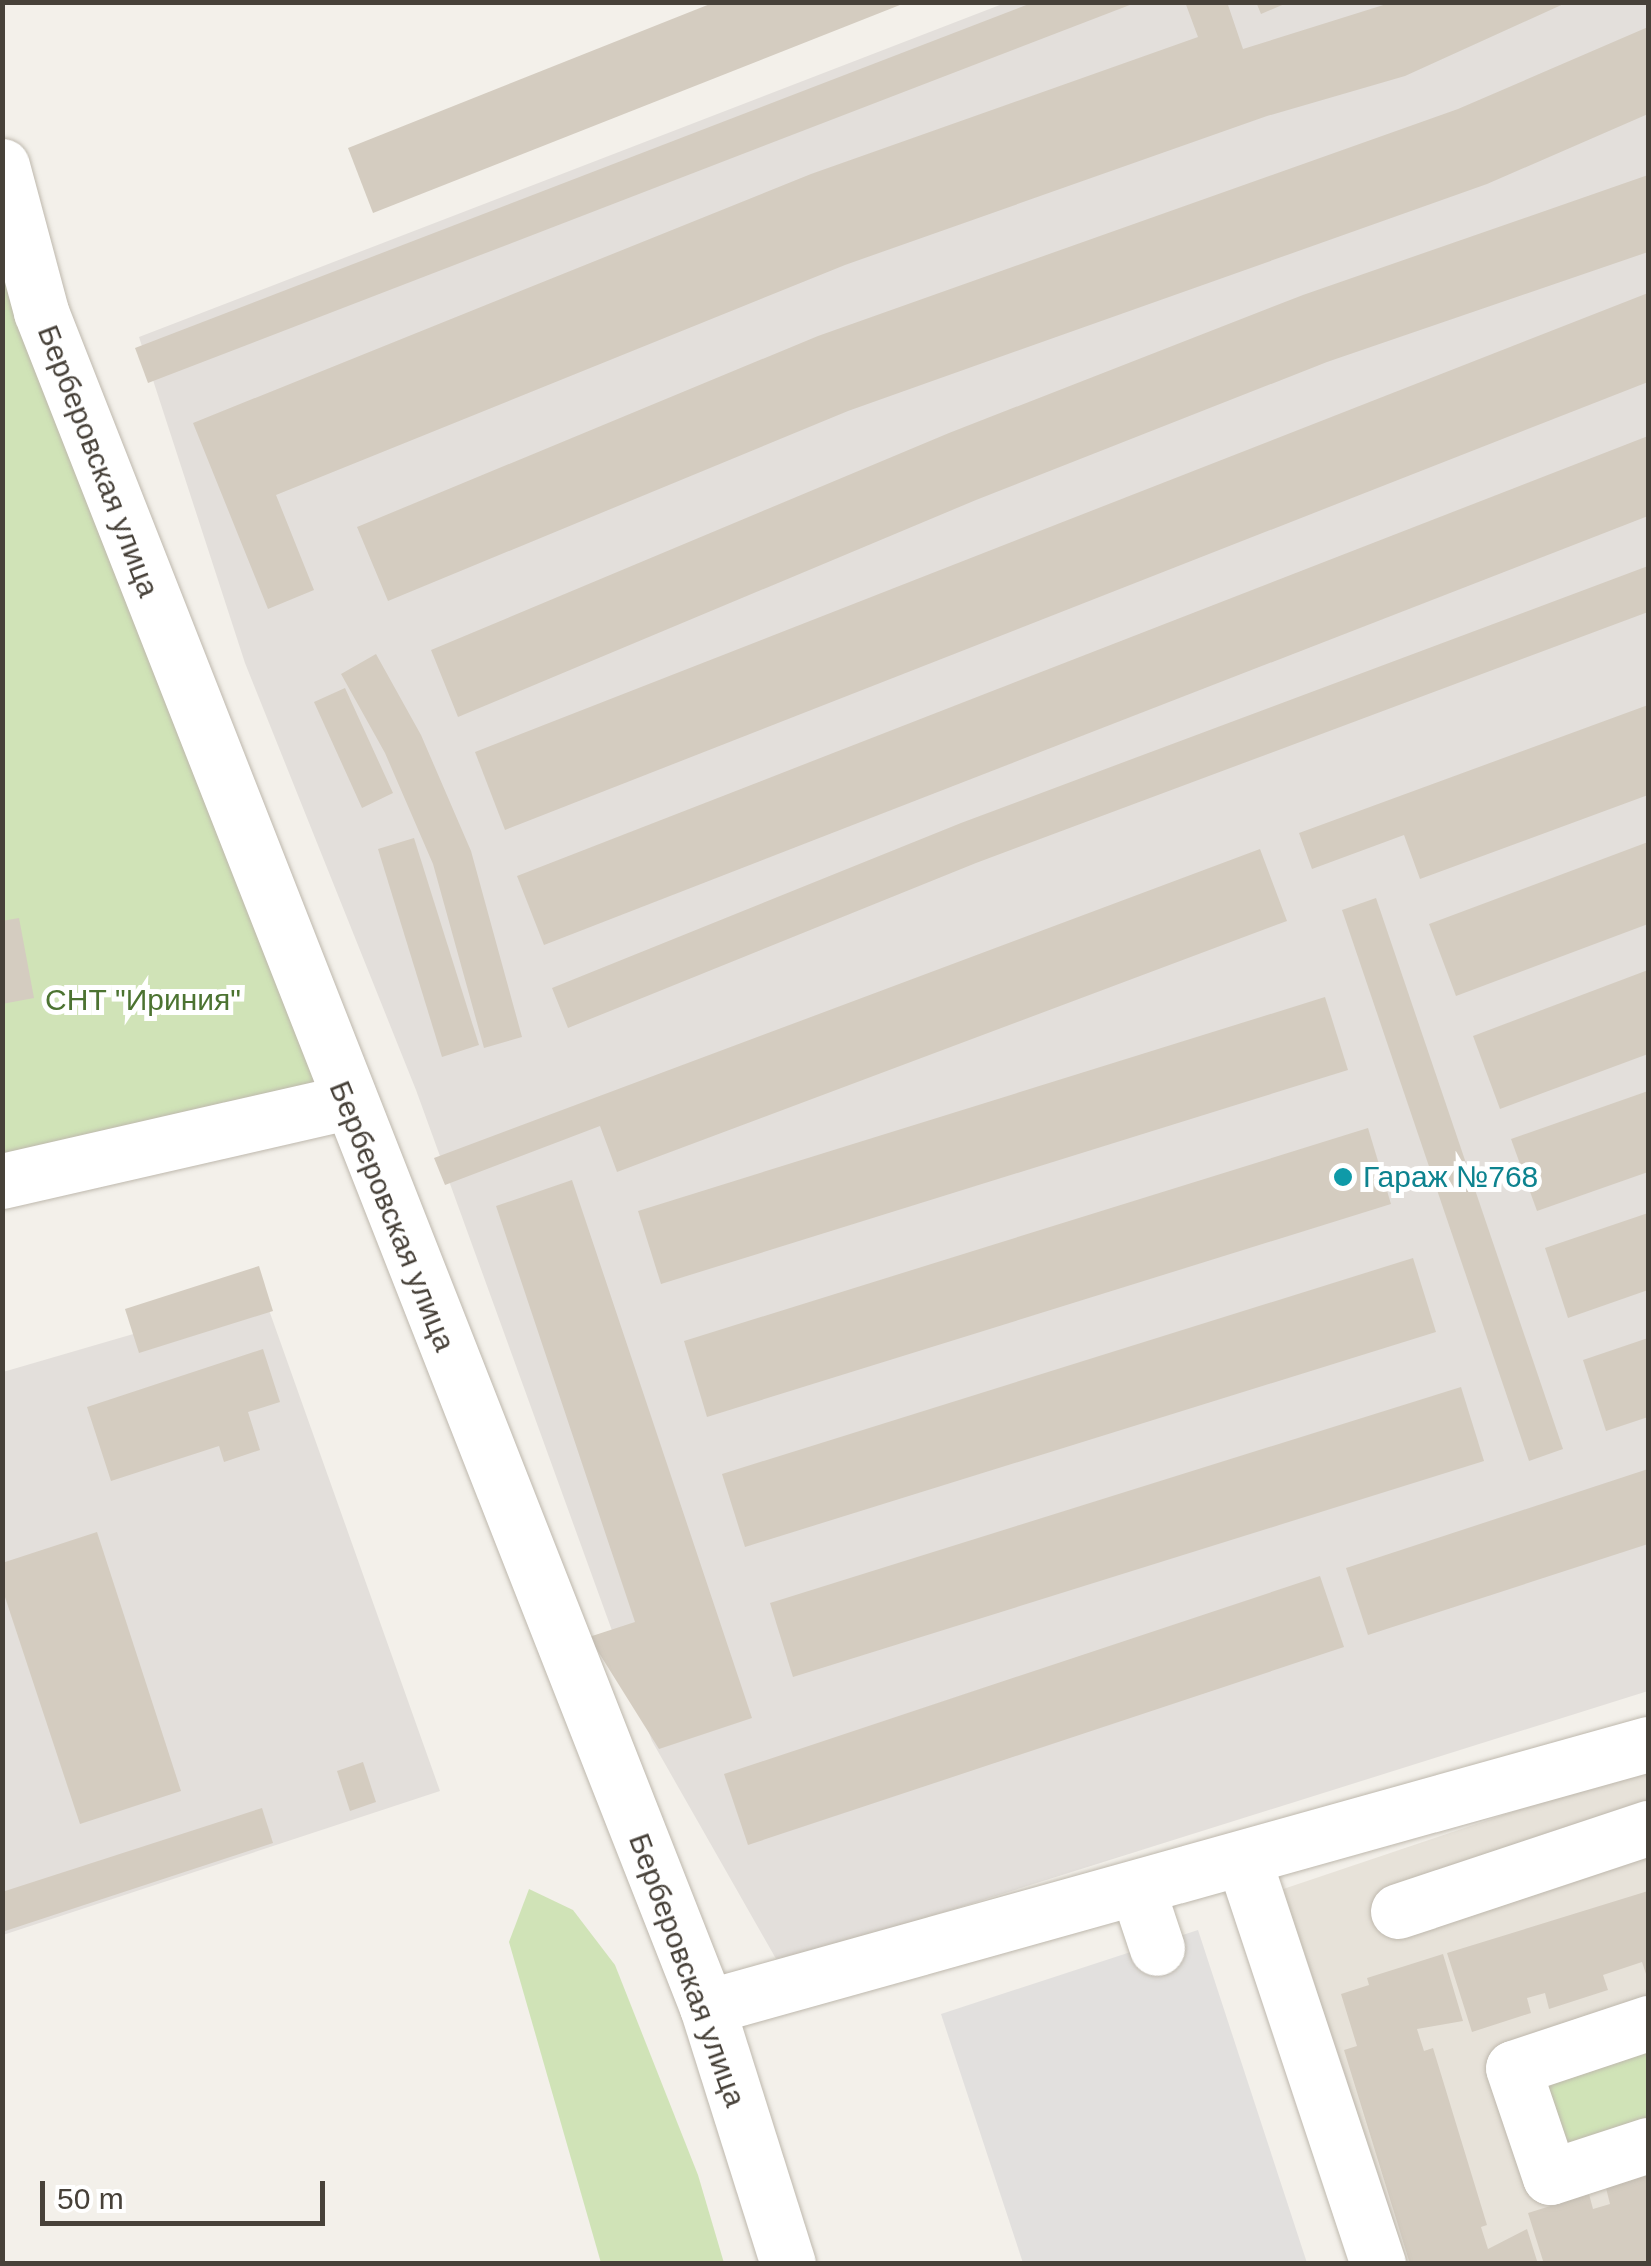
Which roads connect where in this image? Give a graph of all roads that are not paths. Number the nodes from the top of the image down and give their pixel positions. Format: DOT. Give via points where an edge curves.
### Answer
graph roads {
  1 [pos="2,166"];
  2 [pos="346,1102"];
  3 [pos="2,1181"];
  4 [pos="1648,1744"];
  5 [pos="1648,1828"];
  6 [pos="1243,1858"];
  7 [pos="1136,1888"];
  8 [pos="1398,1911"];
  9 [pos="1157,1948"];
  10 [pos="706,2007"];
  11 [pos="1648,2023"];
  12 [pos="1648,2145"];
  13 [pos="788,2264"];
  14 [pos="1378,2264"];
  1 -- 2 [label="street, Берберовская улица" via="42,312"];
  2 -- 3 [label="street"];
  2 -- 10 [label="street, Берберовская улица"];
  4 -- 6 [label="street"];
  5 -- 8 [label="street"];
  6 -- 7 [label="street"];
  6 -- 14 [label="street"];
  7 -- 9 [label="street"];
  7 -- 10 [label="street"];
  10 -- 13 [label="street, Берберовская улица"];
  11 -- 12 [label="street" via="1514,2068 1550,2178"];
}
